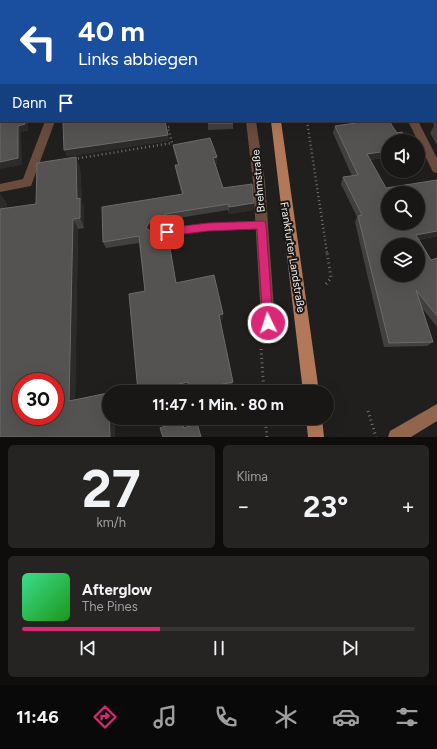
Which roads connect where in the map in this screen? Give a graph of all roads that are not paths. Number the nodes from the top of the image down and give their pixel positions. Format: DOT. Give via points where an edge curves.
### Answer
graph roads {
  1 [pos="50,122"];
  2 [pos="251,122"];
  3 [pos="276,122"];
  4 [pos="414,122"];
  5 [pos="437,169"];
  6 [pos="0,188"];
  7 [pos="262,225"];
  8 [pos="154,233"];
  9 [pos="269,337"];
  10 [pos="310,385"];
  11 [pos="437,412"];
  12 [pos="315,425"];
  13 [pos="316,437"];
  14 [pos="396,437"];
  1 -- 6 [label="street" via="27,184"];
  2 -- 7 [label="street, Brehmstraße"];
  3 -- 10 [label="main road, Frankfurter Landstraße" via="283,191"];
  4 -- 5 [label="street"];
  7 -- 8 [label="lane"];
  7 -- 9 [label="street, Brehmstraße"];
  11 -- 14 [label="street"];
  12 -- 13 [label="main road"];
}
